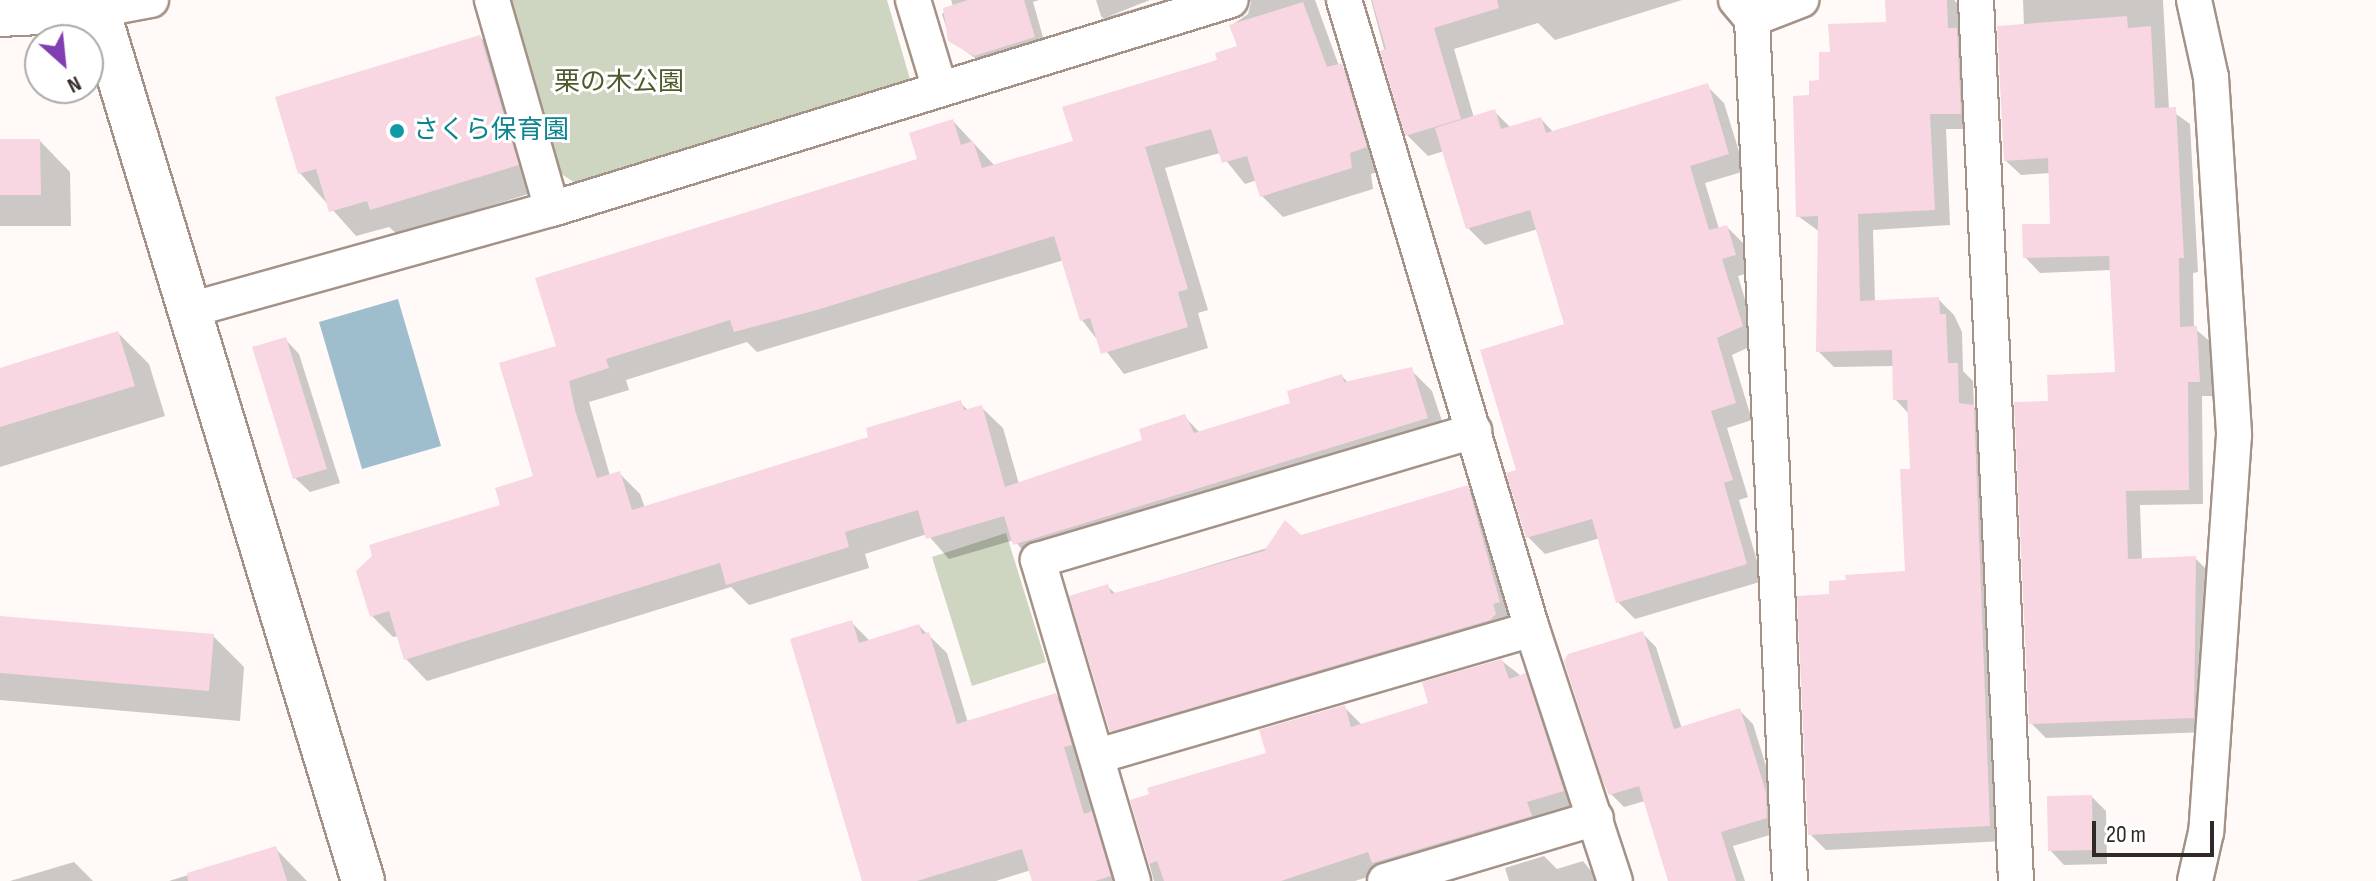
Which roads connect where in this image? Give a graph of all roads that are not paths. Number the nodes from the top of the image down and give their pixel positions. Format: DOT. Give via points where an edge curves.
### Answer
graph roads {
  1 [pos="151,0"];
  2 [pos="492,0"];
  3 [pos="913,0"];
  4 [pos="1231,0"];
  5 [pos="1344,0"];
  6 [pos="1801,0"];
  7 [pos="1976,0"];
  8 [pos="2194,0"];
  9 [pos="96,5"];
  10 [pos="1744,10"];
  11 [pos="0,15"];
  12 [pos="939,86"];
  13 [pos="552,209"];
  14 [pos="193,309"];
  15 [pos="1474,431"];
  16 [pos="1532,629"];
  17 [pos="1098,756"];
  18 [pos="1596,818"];
  19 [pos="363,881"];
  20 [pos="1133,881"];
  21 [pos="1385,881"];
  22 [pos="1615,881"];
  23 [pos="1790,881"];
  24 [pos="2016,881"];
  25 [pos="2195,881"];
  1 -- 9 [label="street"];
  2 -- 13 [label="street"];
  3 -- 12 [label="street"];
  4 -- 12 [label="street"];
  5 -- 15 [label="street"];
  6 -- 10 [label="street"];
  7 -- 24 [label="street"];
  8 -- 25 [label="street" via="2211,77 2234,435 2206,832"];
  9 -- 11 [label="street"];
  9 -- 14 [label="street"];
  10 -- 23 [label="street"];
  12 -- 13 [label="street"];
  13 -- 14 [label="street"];
  14 -- 19 [label="street"];
  15 -- 16 [label="street"];
  15 -- 17 [label="street" via="1038,560"];
  16 -- 17 [label="street"];
  16 -- 18 [label="street"];
  17 -- 20 [label="street"];
  18 -- 21 [label="street"];
  18 -- 22 [label="street"];
}
